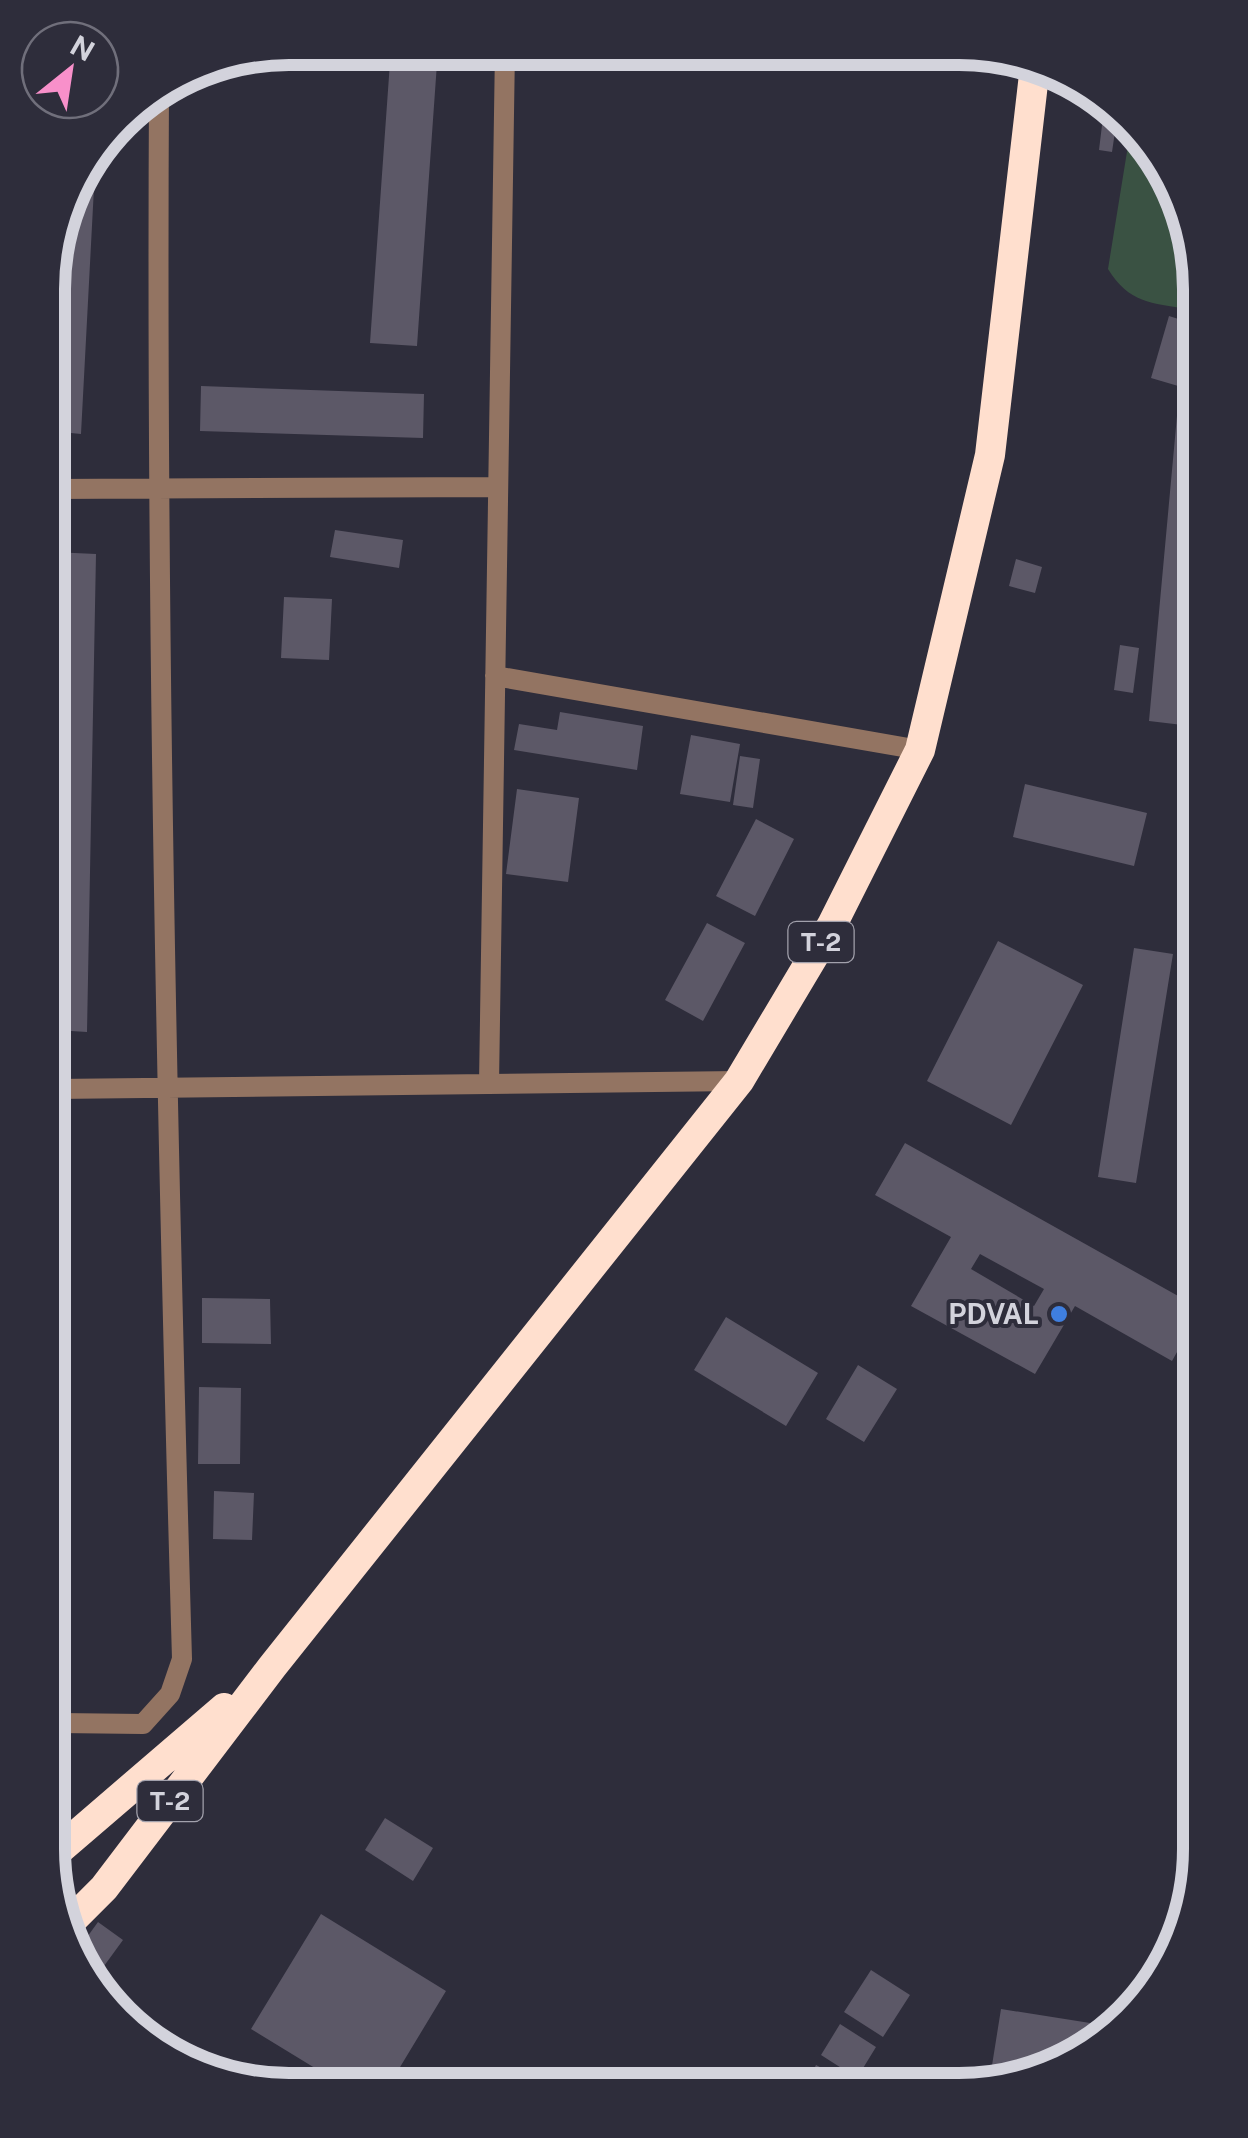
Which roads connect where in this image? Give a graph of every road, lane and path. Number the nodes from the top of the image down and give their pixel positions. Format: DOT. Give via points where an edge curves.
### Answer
graph roads {
  1 [pos="505,65"];
  2 [pos="1034,78"];
  3 [pos="159,107"];
  4 [pos="498,487"];
  5 [pos="157,488"];
  6 [pos="65,489"];
  7 [pos="495,676"];
  8 [pos="920,750"];
  9 [pos="738,1082"];
  10 [pos="489,1084"];
  11 [pos="166,1088"];
  12 [pos="65,1089"];
  13 [pos="272,1667"];
  14 [pos="65,1723"];
  15 [pos="65,1844"];
  16 [pos="76,1916"];
  1 -- 4 [label="street"];
  2 -- 8 [label="highway, T-2" via="990,455"];
  3 -- 5 [label="street"];
  4 -- 5 [label="street"];
  4 -- 7 [label="street"];
  5 -- 6 [label="street"];
  5 -- 11 [label="street"];
  7 -- 8 [label="street"];
  7 -- 10 [label="street"];
  8 -- 9 [label="highway, T-2" via="832,925"];
  9 -- 10 [label="street"];
  9 -- 13 [label="highway, T-2"];
  10 -- 11 [label="street"];
  11 -- 12 [label="street"];
  11 -- 14 [label="street" via="182,1659 170,1694 143,1724"];
  13 -- 15 [label="highway, T-2"];
  13 -- 16 [label="highway, T-2"];
}
